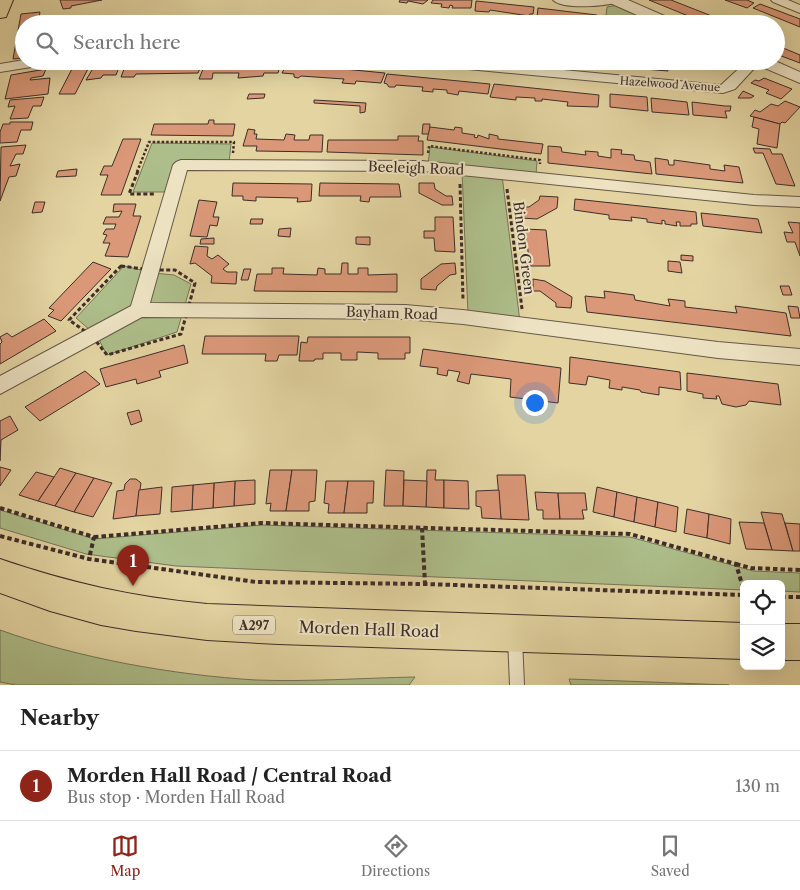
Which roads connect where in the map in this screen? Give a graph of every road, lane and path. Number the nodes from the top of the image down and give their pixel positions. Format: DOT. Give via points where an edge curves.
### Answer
graph roads {
  1 [pos="4,0"];
  2 [pos="559,0"];
  3 [pos="615,0"];
  4 [pos="777,0"];
  5 [pos="800,9"];
  6 [pos="0,13"];
  7 [pos="651,15"];
  8 [pos="15,66"];
  9 [pos="0,68"];
  10 [pos="521,70"];
  11 [pos="746,70"];
  12 [pos="782,70"];
  13 [pos="800,78"];
  14 [pos="426,166"];
  15 [pos="459,169"];
  16 [pos="505,174"];
  17 [pos="539,177"];
  18 [pos="800,202"];
  19 [pos="139,310"];
  20 [pos="463,317"];
  21 [pos="524,325"];
  22 [pos="800,357"];
  23 [pos="0,386"];
  24 [pos="0,508"];
  25 [pos="422,528"];
  26 [pos="0,536"];
  27 [pos="94,537"];
  28 [pos="89,559"];
  29 [pos="736,564"];
  30 [pos="800,570"];
  31 [pos="0,576"];
  32 [pos="741,580"];
  33 [pos="425,584"];
  34 [pos="740,595"];
  35 [pos="785,597"];
  36 [pos="800,597"];
  37 [pos="514,635"];
  38 [pos="740,641"];
  39 [pos="785,642"];
  40 [pos="800,642"];
  41 [pos="517,685"];
  1 -- 6 [label="main road"];
  2 -- 3 [label="street" via="598,3"];
  3 -- 7 [label="street"];
  4 -- 5 [label="street"];
  8 -- 9 [label="street"];
  10 -- 11 [label="street, Hazelwood Avenue" via="723,89"];
  12 -- 13 [label="street"];
  14 -- 15 [label="street, Beeleigh Road"];
  14 -- 17 [label="path" via="429,146 540,160"];
  14 -- 19 [label="street, Beeleigh Road" via="181,166"];
  15 -- 16 [label="street, Beeleigh Road"];
  15 -- 20 [label="path"];
  16 -- 17 [label="street, Beeleigh Road"];
  16 -- 21 [label="path, Bindon Green"];
  17 -- 18 [label="street, Beeleigh Road"];
  19 -- 20 [label="street, Bayham Road" via="405,312"];
  19 -- 23 [label="street, Bayham Road"];
  20 -- 21 [label="street, Bayham Road"];
  21 -- 22 [label="street, Bayham Road"];
  24 -- 27 [label="path"];
  25 -- 27 [label="path" via="262,524"];
  25 -- 29 [label="path" via="630,534"];
  25 -- 33 [label="path"];
  26 -- 28 [label="path"];
  27 -- 28 [label="path"];
  28 -- 33 [label="path" via="256,582"];
  29 -- 30 [label="path"];
  29 -- 32 [label="path"];
  31 -- 37 [label="main road, Morden Hall Road / A297" via="101,606 185,620"];
  33 -- 34 [label="path"];
  35 -- 36 [label="path"];
  37 -- 38 [label="main road, Morden Hall Road / A297"];
  37 -- 41 [label="lane"];
  39 -- 40 [label="main road"];
}
